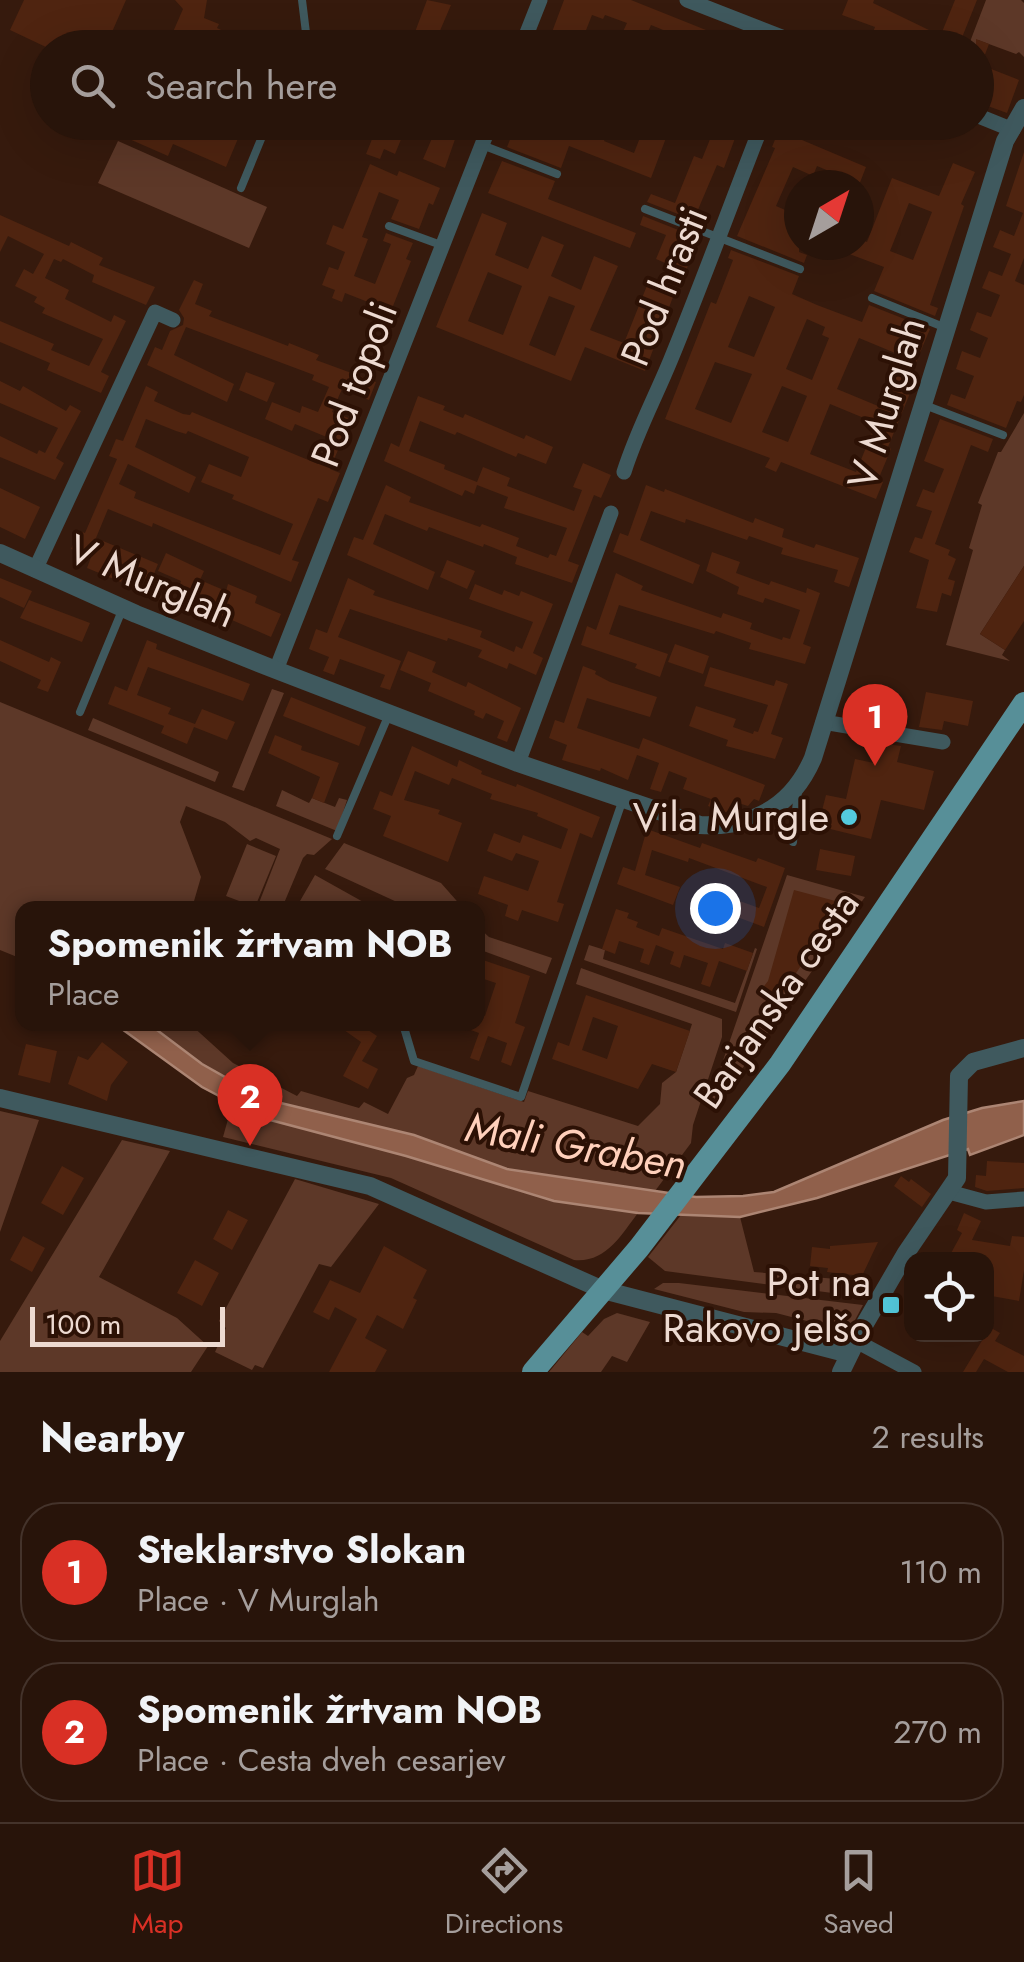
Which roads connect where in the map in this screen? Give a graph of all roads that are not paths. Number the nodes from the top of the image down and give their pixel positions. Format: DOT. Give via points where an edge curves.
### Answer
graph roads {
  1 [pos="302,0"];
  2 [pos="540,0"];
  3 [pos="687,0"];
  4 [pos="306,30"];
  5 [pos="528,30"];
  6 [pos="759,30"];
  7 [pos="1024,108"];
  8 [pos="994,122"];
  9 [pos="1013,130"];
  10 [pos="261,140"];
  11 [pos="484,140"];
  12 [pos="756,140"];
  13 [pos="482,145"];
  14 [pos="557,174"];
  15 [pos="241,188"];
  16 [pos="646,208"];
  17 [pos="389,226"];
  18 [pos="718,237"];
  19 [pos="443,246"];
  20 [pos="800,269"];
  21 [pos="872,298"];
  22 [pos="173,320"];
  23 [pos="946,328"];
  24 [pos="922,404"];
  25 [pos="1002,435"];
  26 [pos="624,472"];
  27 [pos="611,514"];
  28 [pos="0,553"];
  29 [pos="35,570"];
  30 [pos="123,608"];
  31 [pos="276,670"];
  32 [pos="1024,703"];
  33 [pos="80,712"];
  34 [pos="390,714"];
  35 [pos="822,722"];
  36 [pos="943,742"];
  37 [pos="518,764"];
  38 [pos="798,785"];
  39 [pos="623,799"];
  40 [pos="338,836"];
  41 [pos="793,842"];
  42 [pos="405,1031"];
  43 [pos="1024,1048"];
  44 [pos="0,1098"];
  45 [pos="949,1192"];
  46 [pos="1024,1198"];
  47 [pos="604,1290"];
  48 [pos="849,1356"];
  49 [pos="533,1372"];
  50 [pos="914,1372"];
  1 -- 4 [label="lane"];
  2 -- 5 [label="street"];
  3 -- 6 [label="street"];
  7 -- 9 [label="street, V Murglah"];
  8 -- 9 [label="street"];
  9 -- 23 [label="street, V Murglah"];
  10 -- 15 [label="lane"];
  11 -- 13 [label="street, Pod topoli"];
  12 -- 18 [label="street, Pod hrasti"];
  13 -- 14 [label="lane"];
  13 -- 19 [label="street, Pod topoli"];
  16 -- 18 [label="lane"];
  17 -- 19 [label="lane"];
  18 -- 20 [label="lane"];
  18 -- 26 [label="street, Pod hrasti"];
  19 -- 31 [label="street, Pod topoli"];
  21 -- 23 [label="lane"];
  22 -- 29 [label="street" via="154,312"];
  23 -- 24 [label="street, V Murglah"];
  24 -- 25 [label="lane"];
  24 -- 35 [label="street, V Murglah"];
  27 -- 37 [label="street"];
  28 -- 29 [label="street, V Murglah"];
  29 -- 30 [label="street, V Murglah"];
  30 -- 31 [label="street, V Murglah"];
  30 -- 33 [label="lane"];
  31 -- 34 [label="street, V Murglah"];
  32 -- 47 [label="main road, Barjanska cesta" via="841,976"];
  34 -- 37 [label="street, V Murglah"];
  34 -- 40 [label="lane"];
  35 -- 36 [label="street"];
  35 -- 38 [label="street, V Murglah"];
  37 -- 39 [label="street, V Murglah"];
  38 -- 39 [label="street, V Murglah" via="758,818 720,826"];
  38 -- 41 [label="lane"];
  39 -- 42 [label="lane" via="521,1097 414,1061"];
  43 -- 45 [label="street" via="973,1062 959,1076 959,1171"];
  44 -- 47 [label="street" via="370,1186"];
  45 -- 46 [label="street" via="986,1202"];
  45 -- 48 [label="street"];
  47 -- 48 [label="street"];
  47 -- 49 [label="main road, Barjanska cesta"];
  48 -- 50 [label="street"];
}
